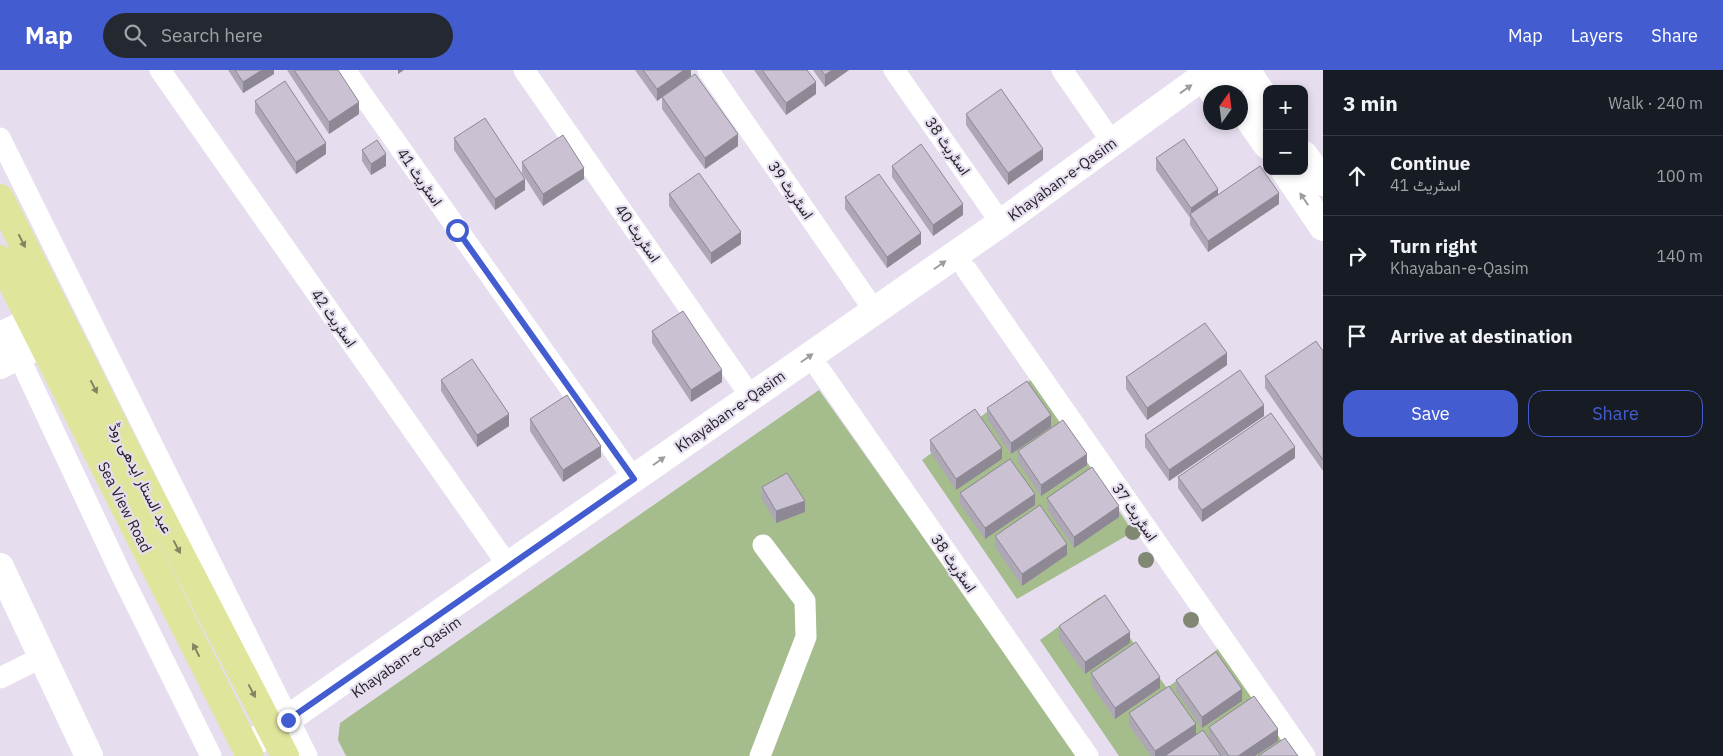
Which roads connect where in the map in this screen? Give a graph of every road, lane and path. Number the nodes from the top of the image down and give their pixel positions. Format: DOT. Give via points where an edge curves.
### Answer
graph roads {
  1 [pos="160,70"];
  2 [pos="345,70"];
  3 [pos="524,70"];
  4 [pos="708,70"];
  5 [pos="894,70"];
  6 [pos="1062,70"];
  7 [pos="1226,83"];
  8 [pos="1263,98"];
  9 [pos="0,138"];
  10 [pos="1263,138"];
  11 [pos="1112,142"];
  12 [pos="1308,161"];
  13 [pos="1288,175"];
  14 [pos="1323,182"];
  15 [pos="0,198"];
  16 [pos="1001,223"];
  17 [pos="1323,227"];
  18 [pos="0,259"];
  19 [pos="966,269"];
  20 [pos="874,310"];
  21 [pos="17,342"];
  22 [pos="820,370"];
  23 [pos="752,396"];
  24 [pos="634,479"];
  25 [pos="762,546"];
  26 [pos="0,567"];
  27 [pos="509,567"];
  28 [pos="44,656"];
  29 [pos="0,678"];
  30 [pos="277,745"];
  31 [pos="89,756"];
  32 [pos="211,756"];
  33 [pos="760,756"];
  34 [pos="1088,756"];
  35 [pos="1305,756"];
  1 -- 27 [label="street, اسٹریٹ 42"];
  2 -- 24 [label="street, اسٹریٹ 41"];
  3 -- 23 [label="street, اسٹریٹ 40"];
  4 -- 20 [label="street, اسٹریٹ 39"];
  5 -- 16 [label="street, اسٹریٹ 38"];
  6 -- 11 [label="street"];
  7 -- 8 [label="street"];
  7 -- 10 [label="street"];
  11 -- 7 [label="street, Khayaban-e-Qasim, one-way"];
  7 -- 19 [label="street, Khayaban-e-Qasim" via="1121,155"];
  9 -- 30 [label="street"];
  11 -- 16 [label="street, Khayaban-e-Qasim"];
  12 -- 14 [label="street"];
  17 -- 13 [label="street, one-way"];
  15 -- 30 [label="main road, عبد الستار ایدھی روڈ, one-way"];
  20 -- 16 [label="street, Khayaban-e-Qasim, one-way"];
  18 -- 21 [label="main road, Sea View Road"];
  19 -- 22 [label="street, Khayaban-e-Qasim"];
  19 -- 35 [label="street, اسٹریٹ 37"];
  23 -- 20 [label="street, Khayaban-e-Qasim, one-way"];
  30 -- 21 [label="main road, Sea View Road, one-way"];
  21 -- 32 [label="street" via="121,574"];
  22 -- 30 [label="street, Khayaban-e-Qasim"];
  22 -- 34 [label="street, اسٹریٹ 38"];
  24 -- 23 [label="street, Khayaban-e-Qasim, one-way"];
  24 -- 27 [label="street, Khayaban-e-Qasim"];
  25 -- 33 [label="street" via="806,601 806,637"];
  26 -- 28 [label="street"];
  27 -- 30 [label="street, Khayaban-e-Qasim"];
  28 -- 29 [label="street"];
  28 -- 31 [label="street"];
}
